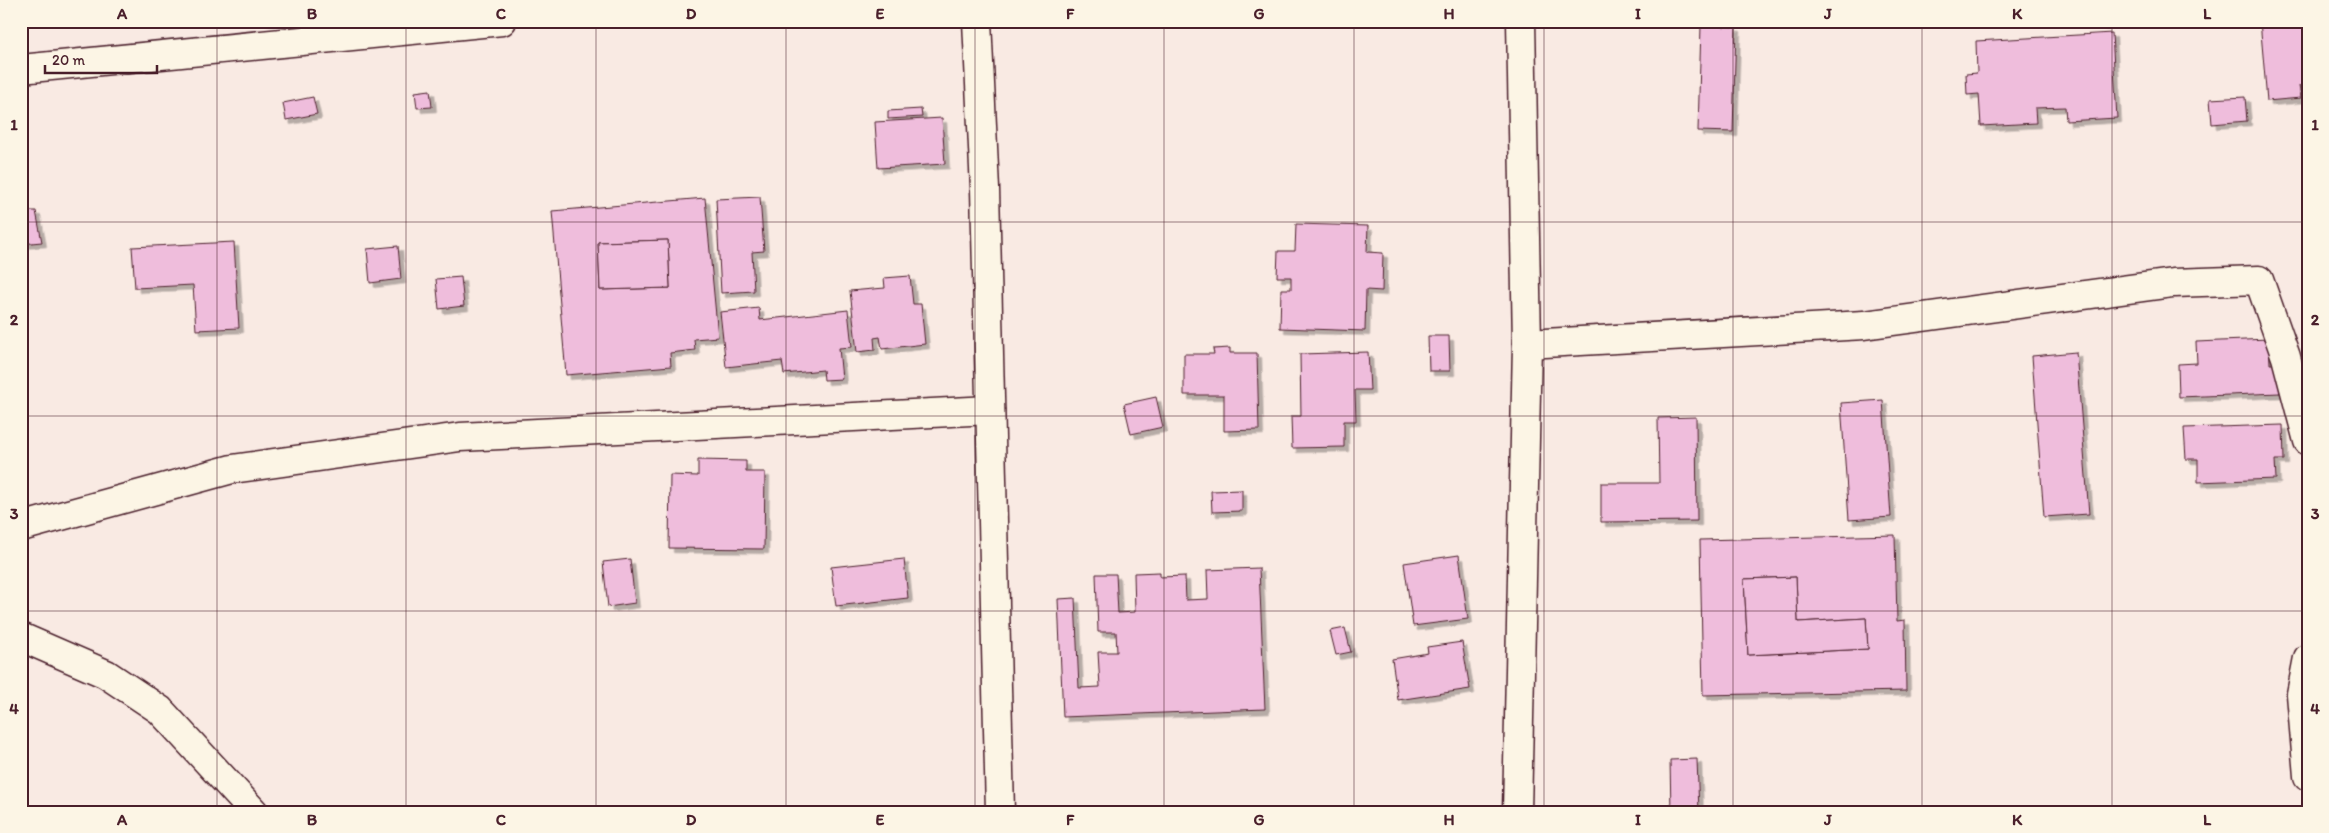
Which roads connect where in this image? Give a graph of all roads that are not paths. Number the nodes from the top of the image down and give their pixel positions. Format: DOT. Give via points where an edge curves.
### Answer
graph roads {
  1 [pos="502,21"];
  2 [pos="977,21"];
  3 [pos="1521,21"];
  4 [pos="21,69"];
  5 [pos="1527,344"];
  6 [pos="990,410"];
  7 [pos="2308,441"];
  8 [pos="21,528"];
  9 [pos="21,636"];
  10 [pos="2308,658"];
  11 [pos="2308,776"];
  12 [pos="254,812"];
  13 [pos="1000,812"];
  14 [pos="1517,812"];
  1 -- 4 [label="street"];
  2 -- 6 [label="street"];
  3 -- 5 [label="street"];
  5 -- 7 [label="street" via="1864,325 2172,283 2259,280 2286,357"];
  5 -- 14 [label="street"];
  6 -- 8 [label="street" via="460,437 232,469"];
  6 -- 13 [label="street"];
  9 -- 12 [label="street" via="106,674 160,710"];
  10 -- 11 [label="street" via="2301,694"];
}
